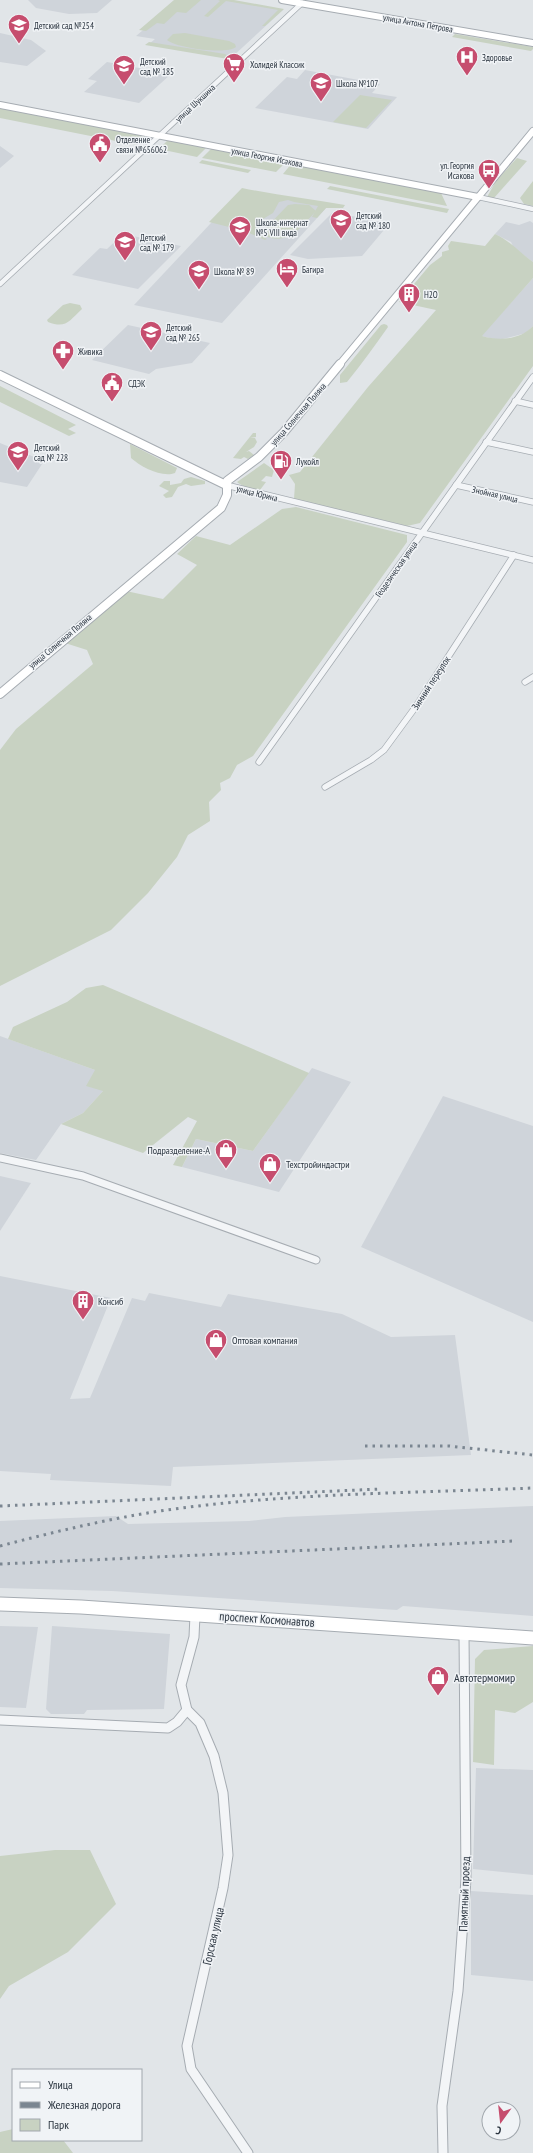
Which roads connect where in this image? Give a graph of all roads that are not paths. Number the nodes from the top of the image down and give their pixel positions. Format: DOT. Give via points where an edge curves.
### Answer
graph roads {
  1 [pos="282,0"];
  2 [pos="296,0"];
  3 [pos="302,4"];
  4 [pos="533,43"];
  5 [pos="0,104"];
  6 [pos="533,131"];
  7 [pos="159,136"];
  8 [pos="478,198"];
  9 [pos="533,209"];
  10 [pos="0,284"];
  11 [pos="1,377"];
  12 [pos="533,377"];
  13 [pos="515,401"];
  14 [pos="533,405"];
  15 [pos="486,442"];
  16 [pos="533,452"];
  17 [pos="226,485"];
  18 [pos="456,485"];
  19 [pos="533,502"];
  20 [pos="422,533"];
  21 [pos="514,556"];
  22 [pos="533,560"];
  23 [pos="533,677"];
  24 [pos="525,682"];
  25 [pos="0,694"];
  26 [pos="259,762"];
  27 [pos="325,787"];
  28 [pos="0,1158"];
  29 [pos="316,1260"];
  30 [pos="0,1604"];
  31 [pos="195,1615"];
  32 [pos="464,1633"];
  33 [pos="533,1638"];
  34 [pos="187,1710"];
  35 [pos="0,1720"];
  36 [pos="248,2153"];
  37 [pos="442,2153"];
  1 -- 3 [label="street, улица Антона Петрова"];
  2 -- 3 [label="street, улица Антона Петрова"];
  3 -- 4 [label="street, улица Антона Петрова"];
  3 -- 7 [label="street, улица Шукшина"];
  5 -- 7 [label="street, улица Георгия Исакова"];
  6 -- 8 [label="street, улица Солнечная Поляна"];
  7 -- 8 [label="street, улица Георгия Исакова"];
  7 -- 10 [label="street, улица Шукшина"];
  8 -- 9 [label="street, улица Георгия Исакова"];
  8 -- 17 [label="street, улица Солнечная Поляна" via="284,432 259,457 230,478"];
  11 -- 17 [label="street, улица Юрина"];
  12 -- 13 [label="street, Геодезическая улица"];
  13 -- 14 [label="street"];
  13 -- 15 [label="street, Геодезическая улица"];
  15 -- 16 [label="street"];
  15 -- 18 [label="street, Геодезическая улица"];
  17 -- 20 [label="street, улица Юрина"];
  17 -- 25 [label="street, улица Солнечная Поляна" via="227,495 221,508"];
  18 -- 19 [label="street, Знойная улица"];
  18 -- 20 [label="street, Геодезическая улица"];
  20 -- 21 [label="street, улица Юрина"];
  20 -- 26 [label="street, Геодезическая улица"];
  21 -- 22 [label="street, улица Юрина"];
  21 -- 27 [label="street, Зимний переулок" via="418,705 384,750"];
  23 -- 24 [label="street"];
  28 -- 29 [label="street" via="83,1176"];
  30 -- 31 [label="street, проспект Космонавтов"];
  31 -- 32 [label="street, проспект Космонавтов"];
  31 -- 34 [label="street, Горская улица" via="194,1637 181,1685"];
  32 -- 33 [label="street, проспект Космонавтов"];
  32 -- 37 [label="street, Памятный проезд" via="466,1879 458,1991 442,2106"];
  34 -- 35 [label="street" via="168,1728"];
  34 -- 36 [label="street, Горская улица" via="200,1723 214,1756 223,1793 228,1855 223,1888 187,2046 191,2069"];
}
